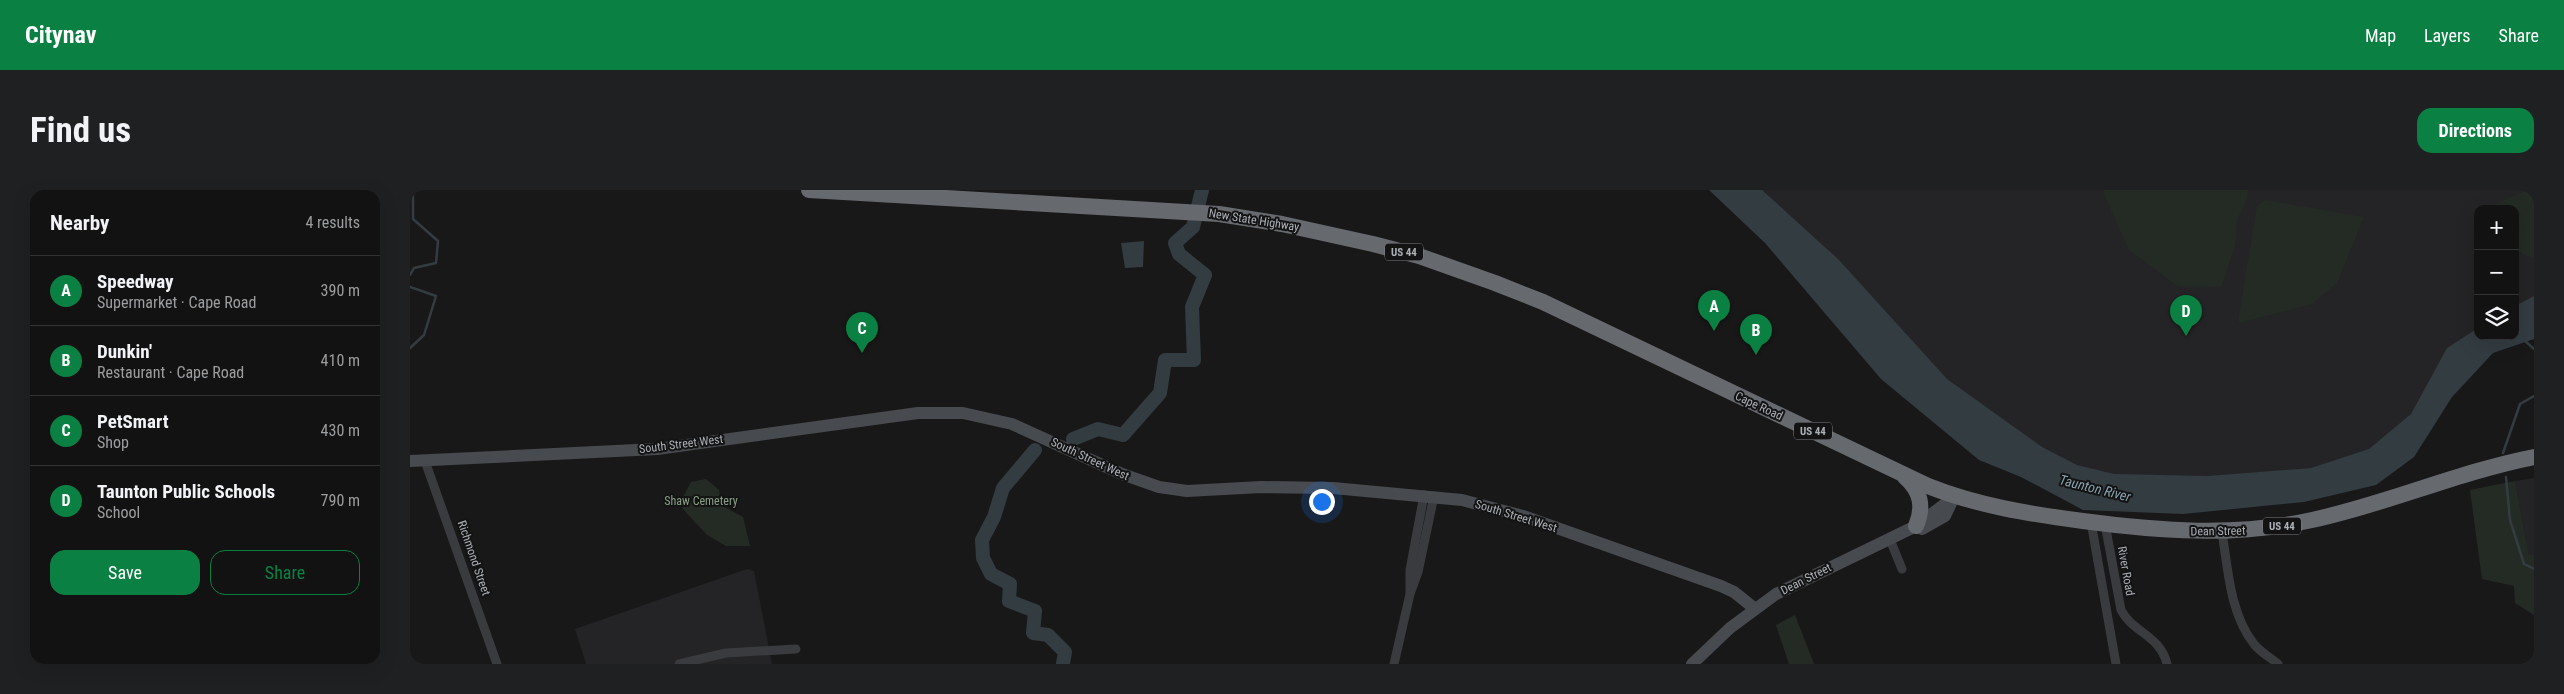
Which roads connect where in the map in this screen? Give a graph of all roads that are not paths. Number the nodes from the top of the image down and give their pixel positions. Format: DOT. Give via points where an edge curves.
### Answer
graph roads {
  1 [pos="809,190"];
  2 [pos="1673,365"];
  3 [pos="2534,457"];
  4 [pos="410,461"];
  5 [pos="425,461"];
  6 [pos="1898,472"];
  7 [pos="1429,496"];
  8 [pos="1954,497"];
  9 [pos="2098,523"];
  10 [pos="1916,526"];
  11 [pos="2222,532"];
  12 [pos="1891,542"];
  13 [pos="1859,552"];
  14 [pos="1902,569"];
  15 [pos="1754,608"];
  16 [pos="796,649"];
  17 [pos="498,664"];
  18 [pos="679,664"];
  19 [pos="1394,664"];
  20 [pos="1692,664"];
  21 [pos="2116,664"];
  22 [pos="2167,664"];
  23 [pos="2278,664"];
  1 -- 2 [label="highway, New State Highway / US 44" via="1185,211 1314,230 1432,261 1543,302"];
  2 -- 6 [label="highway, Cape Road / US 44"];
  3 -- 11 [label="highway, Dean Street / US 44" via="2312,520"];
  4 -- 5 [label="street, South Street West"];
  5 -- 7 [label="street, South Street West" via="657,449 918,413 954,412 1012,424 1122,474 1166,489 1307,487"];
  5 -- 17 [label="street, Richmond Street"];
  6 -- 8 [label="highway, Cape Road / US 44"];
  6 -- 10 [label="highway" via="1919,495 1921,512"];
  7 -- 15 [label="street, South Street West" via="1485,505 1530,518 1721,586"];
  7 -- 19 [label="street" via="1410,570 1410,594"];
  8 -- 9 [label="highway, Dean Street / US 44" via="2022,513"];
  8 -- 10 [label="street, Dean Street"];
  8 -- 12 [label="street, Dean Street" via="1939,521"];
  9 -- 11 [label="highway, Dean Street / US 44"];
  9 -- 21 [label="street"];
  9 -- 22 [label="street, River Road" via="2121,610 2129,622 2154,640"];
  10 -- 13 [label="street, Dean Street"];
  11 -- 23 [label="street" via="2233,598 2244,628 2258,648"];
  12 -- 13 [label="street, Dean Street"];
  12 -- 14 [label="street"];
  13 -- 15 [label="street, Dean Street"];
  15 -- 20 [label="street, Dean Street"];
  16 -- 18 [label="street" via="726,653"];
}
